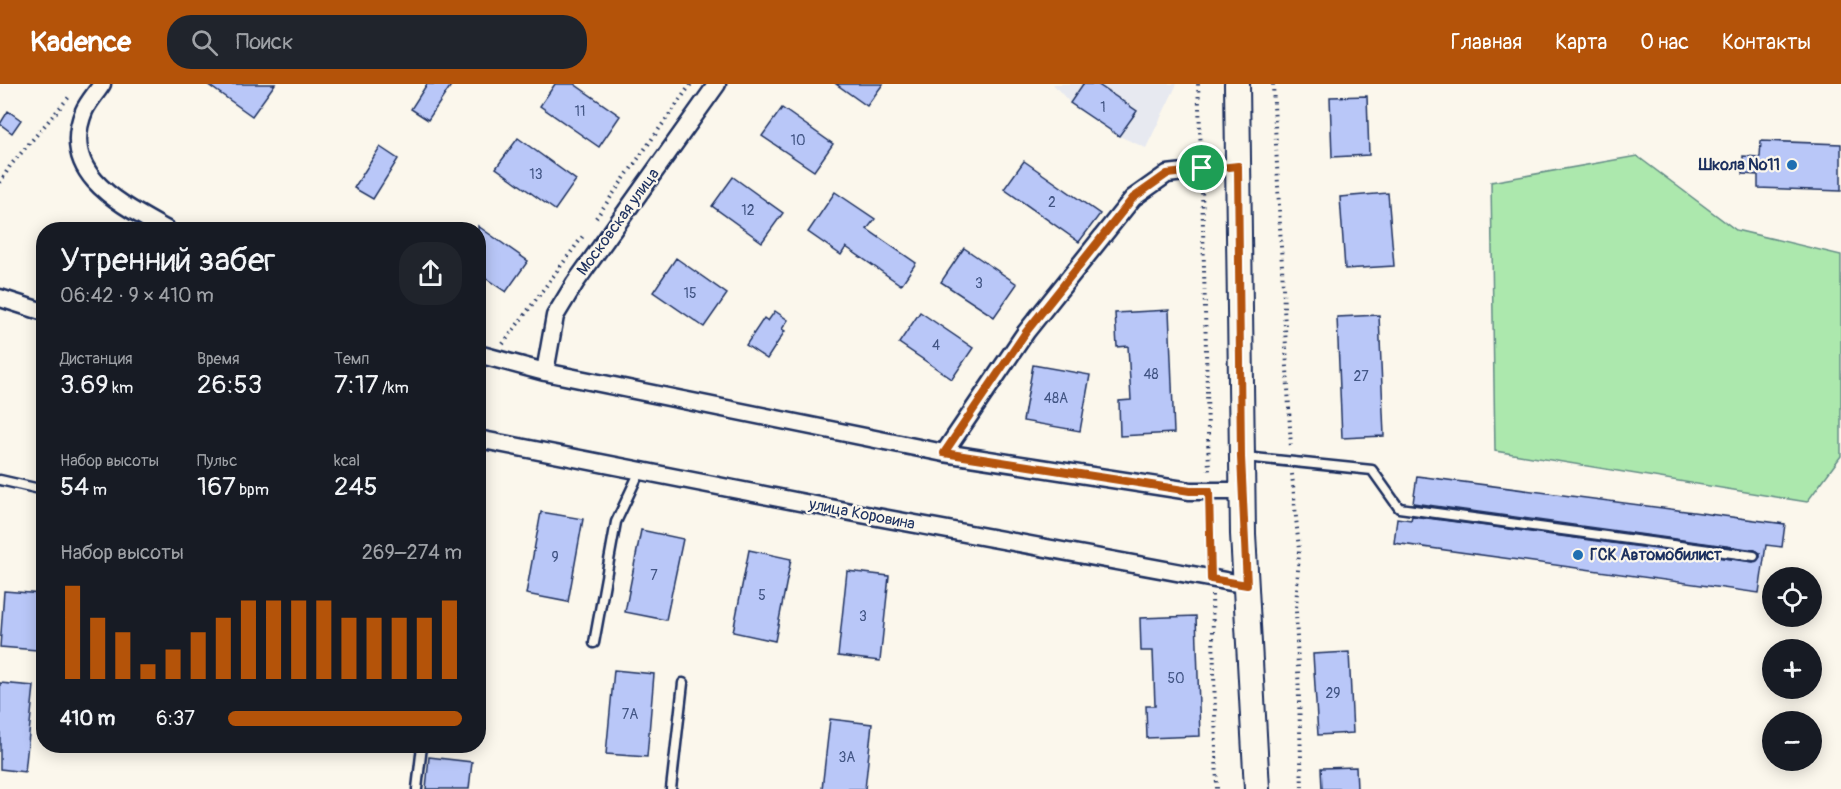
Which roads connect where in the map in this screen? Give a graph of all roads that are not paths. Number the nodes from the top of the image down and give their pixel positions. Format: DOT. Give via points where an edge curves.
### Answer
graph roads {
  1 [pos="102,84"];
  2 [pos="717,84"];
  3 [pos="1237,84"];
  4 [pos="1238,166"];
  5 [pos="154,222"];
  6 [pos="0,298"];
  7 [pos="36,309"];
  8 [pos="486,356"];
  9 [pos="545,372"];
  10 [pos="486,441"];
  11 [pos="944,453"];
  12 [pos="1241,457"];
  13 [pos="639,471"];
  14 [pos="0,480"];
  15 [pos="36,488"];
  16 [pos="1243,491"];
  17 [pos="1754,556"];
  18 [pos="1247,585"];
  19 [pos="594,643"];
  20 [pos="683,683"];
  21 [pos="421,753"];
  22 [pos="417,789"];
  23 [pos="670,789"];
  24 [pos="1257,789"];
  1 -- 5 [label="street" via="84,110 78,135 79,155 100,188"];
  2 -- 9 [label="street, Московская улица" via="555,316"];
  3 -- 4 [label="street"];
  4 -- 11 [label="street" via="1167,174 1133,198 1026,332"];
  4 -- 12 [label="street"];
  6 -- 7 [label="street"];
  8 -- 9 [label="street"];
  9 -- 11 [label="street"];
  10 -- 13 [label="street, улица Коровина"];
  11 -- 16 [label="street" via="1190,491"];
  12 -- 16 [label="street"];
  12 -- 17 [label="lane" via="1372,470 1399,508"];
  13 -- 18 [label="street, улица Коровина"];
  13 -- 19 [label="lane" via="616,522"];
  14 -- 15 [label="lane"];
  16 -- 18 [label="street"];
  18 -- 24 [label="street"];
  20 -- 23 [label="lane"];
  21 -- 22 [label="lane"];
}
